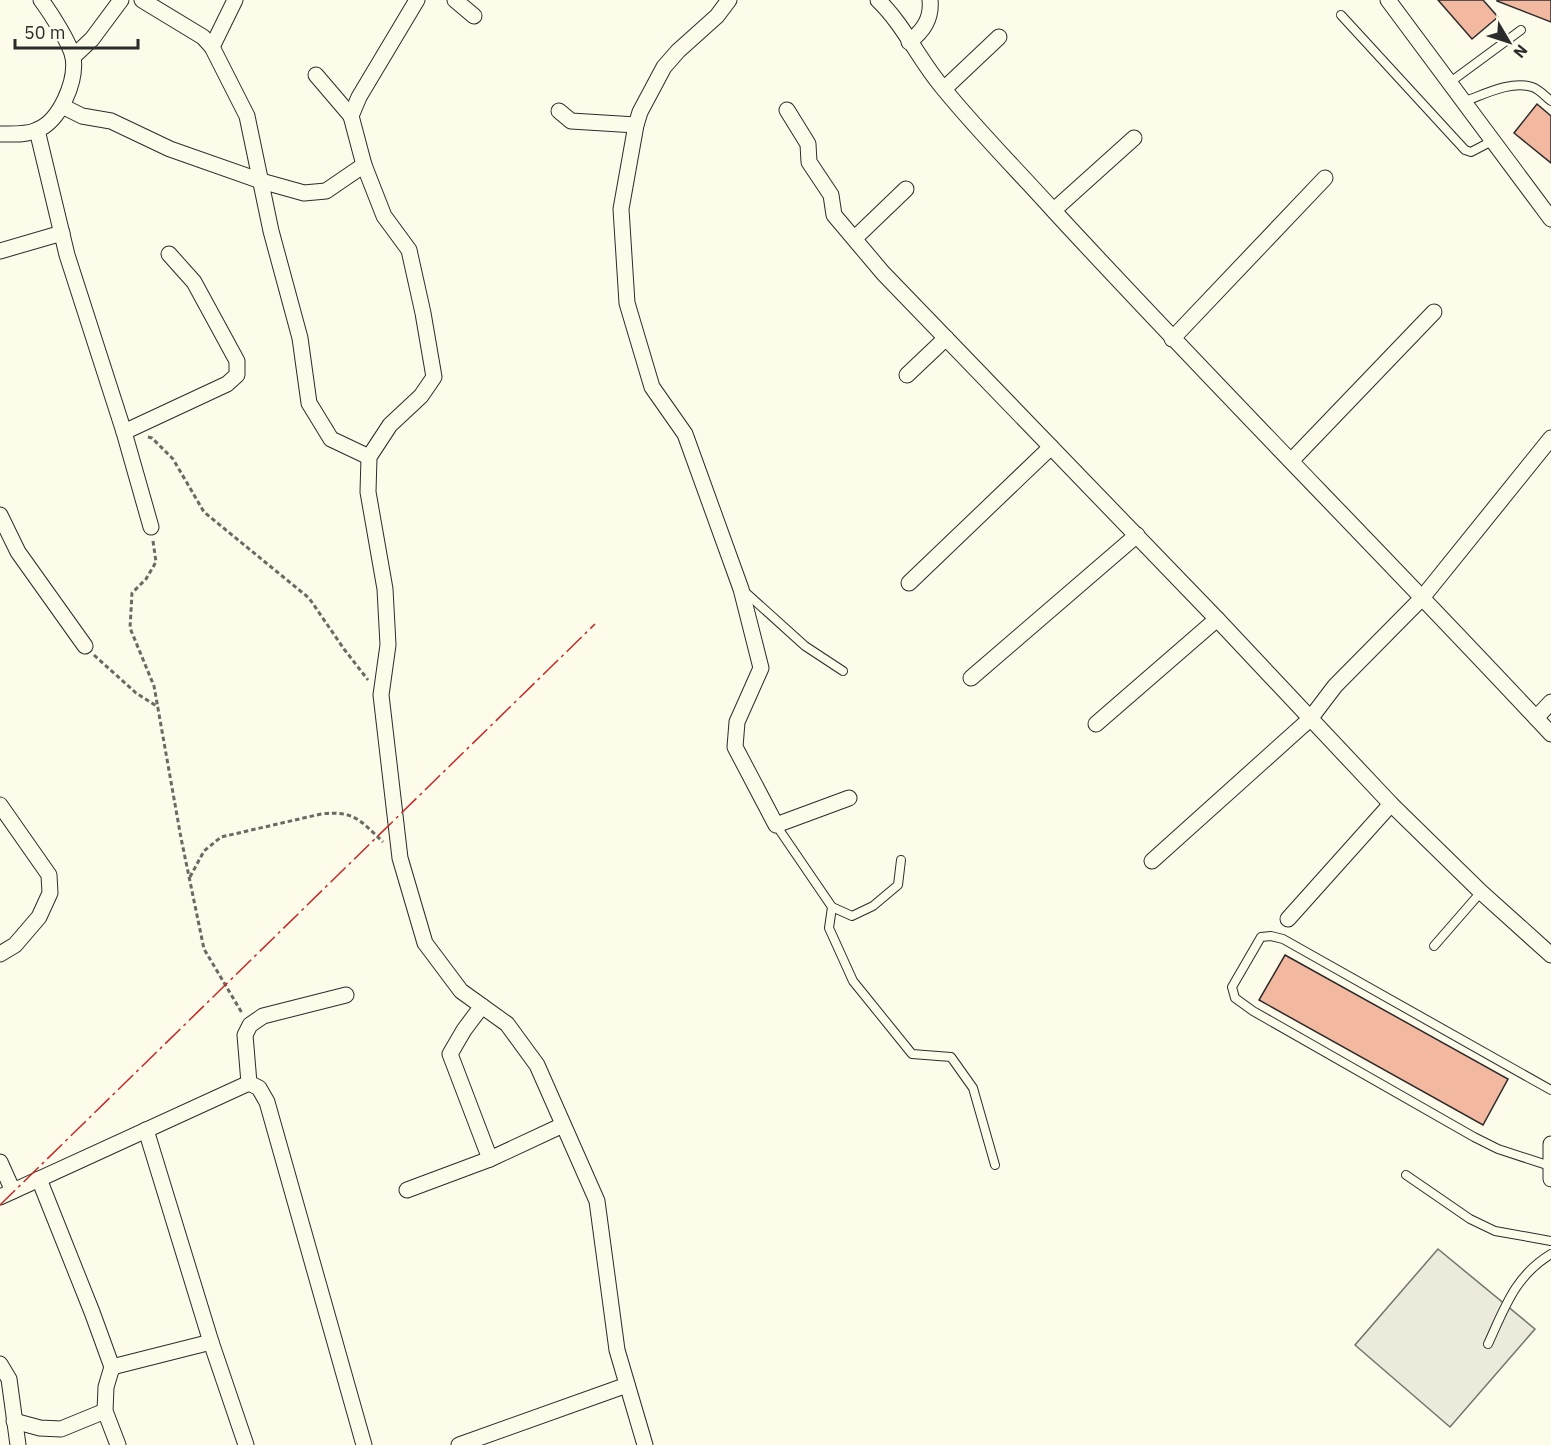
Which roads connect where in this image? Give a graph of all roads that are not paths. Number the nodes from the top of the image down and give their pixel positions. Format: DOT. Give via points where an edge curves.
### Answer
graph roads {
  1 [pos="41,0"];
  2 [pos="122,0"];
  3 [pos="142,0"];
  4 [pos="236,0"];
  5 [pos="417,0"];
  6 [pos="455,0"];
  7 [pos="729,0"];
  8 [pos="878,0"];
  9 [pos="930,0"];
  10 [pos="1393,3"];
  11 [pos="1341,15"];
  12 [pos="474,16"];
  13 [pos="1521,30"];
  14 [pos="999,38"];
  15 [pos="909,42"];
  16 [pos="212,47"];
  17 [pos="73,57"];
  18 [pos="316,75"];
  19 [pos="1449,83"];
  20 [pos="944,89"];
  21 [pos="1551,101"];
  22 [pos="1463,102"];
  23 [pos="62,106"];
  24 [pos="787,110"];
  25 [pos="559,111"];
  26 [pos="351,116"];
  27 [pos="636,124"];
  28 [pos="38,130"];
  29 [pos="0,134"];
  30 [pos="1134,138"];
  31 [pos="1492,141"];
  32 [pos="364,165"];
  33 [pos="1325,178"];
  34 [pos="261,181"];
  35 [pos="906,189"];
  36 [pos="1054,210"];
  37 [pos="1551,219"];
  38 [pos="62,233"];
  39 [pos="855,238"];
  40 [pos="0,251"];
  41 [pos="169,254"];
  42 [pos="1434,312"];
  43 [pos="946,338"];
  44 [pos="1172,339"];
  45 [pos="907,375"];
  46 [pos="124,432"];
  47 [pos="1551,438"];
  48 [pos="1051,447"];
  49 [pos="369,458"];
  50 [pos="1291,461"];
  51 [pos="0,515"];
  52 [pos="151,527"];
  53 [pos="1137,535"];
  54 [pos="909,583"];
  55 [pos="741,589"];
  56 [pos="1422,598"];
  57 [pos="1217,619"];
  58 [pos="84,646"];
  59 [pos="843,671"];
  60 [pos="971,678"];
  61 [pos="1551,702"];
  62 [pos="1536,718"];
  63 [pos="1310,719"];
  64 [pos="1096,724"];
  65 [pos="1551,734"];
  66 [pos="849,798"];
  67 [pos="1391,804"];
  68 [pos="0,805"];
  69 [pos="776,825"];
  70 [pos="901,860"];
  71 [pos="1152,861"];
  72 [pos="1481,892"];
  73 [pos="832,907"];
  74 [pos="1288,919"];
  75 [pos="1434,946"];
  76 [pos="0,954"];
  77 [pos="1551,955"];
  78 [pos="346,995"];
  79 [pos="482,1006"];
  80 [pos="249,1083"];
  81 [pos="1551,1090"];
  82 [pos="563,1125"];
  83 [pos="146,1130"];
  84 [pos="1551,1144"];
  85 [pos="490,1159"];
  86 [pos="0,1162"];
  87 [pos="994,1165"];
  88 [pos="1550,1172"];
  89 [pos="1406,1175"];
  90 [pos="39,1179"];
  91 [pos="407,1190"];
  92 [pos="7,1194"];
  93 [pos="1551,1241"];
  94 [pos="1551,1254"];
  95 [pos="211,1342"];
  96 [pos="1488,1344"];
  97 [pos="0,1364"];
  98 [pos="112,1368"];
  99 [pos="627,1385"];
  100 [pos="105,1411"];
  101 [pos="14,1422"];
  102 [pos="18,1445"];
  103 [pos="118,1445"];
  104 [pos="246,1445"];
  105 [pos="364,1445"];
  106 [pos="459,1445"];
  107 [pos="645,1445"];
  1 -- 17 [label="street"];
  2 -- 17 [label="street"];
  3 -- 16 [label="street" via="203,37"];
  4 -- 16 [label="street"];
  5 -- 26 [label="street"];
  6 -- 12 [label="street"];
  7 -- 27 [label="street" via="664,67"];
  8 -- 15 [label="street"];
  9 -- 15 [label="street" via="925,27"];
  10 -- 19 [label="street"];
  11 -- 31 [label="lane" via="1465,150 1471,152"];
  13 -- 19 [label="lane"];
  14 -- 20 [label="street"];
  15 -- 20 [label="street"];
  16 -- 34 [label="street" via="247,116"];
  17 -- 23 [label="street" via="73,72"];
  18 -- 26 [label="street"];
  19 -- 22 [label="street"];
  20 -- 36 [label="street"];
  21 -- 22 [label="lane" via="1533,87 1522,86"];
  22 -- 31 [label="street"];
  23 -- 28 [label="street"];
  23 -- 34 [label="street" via="82,116 111,121 170,149"];
  24 -- 39 [label="street" via="807,144 809,162 831,195 834,215"];
  25 -- 27 [label="street" via="571,121"];
  26 -- 32 [label="street"];
  27 -- 55 [label="street" via="621,209 627,303 652,387 685,434"];
  28 -- 29 [label="street"];
  28 -- 38 [label="street"];
  30 -- 36 [label="street"];
  31 -- 37 [label="street"];
  32 -- 34 [label="street" via="326,190 304,193"];
  32 -- 49 [label="street" via="384,216 410,250 434,377 421,396 390,425"];
  33 -- 44 [label="street"];
  34 -- 49 [label="street" via="300,338 309,403 332,440"];
  35 -- 39 [label="street"];
  36 -- 44 [label="street"];
  38 -- 40 [label="street"];
  38 -- 46 [label="street"];
  39 -- 43 [label="street"];
  41 -- 46 [label="street" via="194,282 237,361 237,375 227,384"];
  42 -- 50 [label="street"];
  43 -- 45 [label="street"];
  43 -- 48 [label="street"];
  44 -- 50 [label="street"];
  46 -- 52 [label="street"];
  47 -- 56 [label="street"];
  48 -- 53 [label="street"];
  48 -- 54 [label="street"];
  49 -- 79 [label="street" via="368,492 385,589 388,645 381,695 400,858 425,943 461,991"];
  50 -- 56 [label="street"];
  51 -- 58 [label="street" via="18,552"];
  53 -- 57 [label="street"];
  53 -- 60 [label="street"];
  55 -- 59 [label="lane" via="805,646"];
  55 -- 69 [label="street" via="762,668 737,722 735,747"];
  56 -- 62 [label="street"];
  56 -- 63 [label="street" via="1335,686"];
  57 -- 63 [label="street"];
  57 -- 64 [label="street"];
  61 -- 62 [label="street"];
  62 -- 65 [label="street"];
  63 -- 67 [label="street"];
  63 -- 71 [label="street"];
  66 -- 69 [label="street"];
  67 -- 72 [label="street"];
  67 -- 74 [label="street"];
  68 -- 76 [label="street" via="49,875 50,893 39,917 15,945"];
  69 -- 73 [label="lane"];
  70 -- 73 [label="lane" via="898,885 873,906 852,916"];
  72 -- 75 [label="lane"];
  72 -- 77 [label="street"];
  73 -- 87 [label="lane" via="829,928 853,981 912,1054 951,1057 973,1088"];
  78 -- 80 [label="street" via="263,1016 250,1024 245,1035"];
  79 -- 82 [label="street" via="507,1024 537,1065"];
  79 -- 85 [label="street" via="450,1054"];
  80 -- 83 [label="street"];
  80 -- 105 [label="street" via="259,1088 267,1102"];
  81 -- 88 [label="lane" via="1283,939 1261,937 1232,987 1235,998 1253,1011 1464,1131"];
  82 -- 85 [label="street"];
  82 -- 99 [label="street" via="597,1201 617,1350"];
  83 -- 90 [label="street"];
  83 -- 95 [label="street"];
  84 -- 88 [label="street"];
  85 -- 91 [label="street"];
  86 -- 92 [label="street"];
  89 -- 93 [label="lane" via="1470,1219 1495,1231"];
  90 -- 92 [label="street"];
  90 -- 98 [label="street"];
  94 -- 96 [label="lane" via="1520,1279"];
  95 -- 98 [label="street"];
  95 -- 104 [label="street"];
  97 -- 101 [label="street" via="9,1379"];
  98 -- 100 [label="street"];
  99 -- 106 [label="street"];
  99 -- 107 [label="street"];
  100 -- 101 [label="street" via="61,1429"];
  100 -- 103 [label="street"];
  101 -- 102 [label="street"];
}
